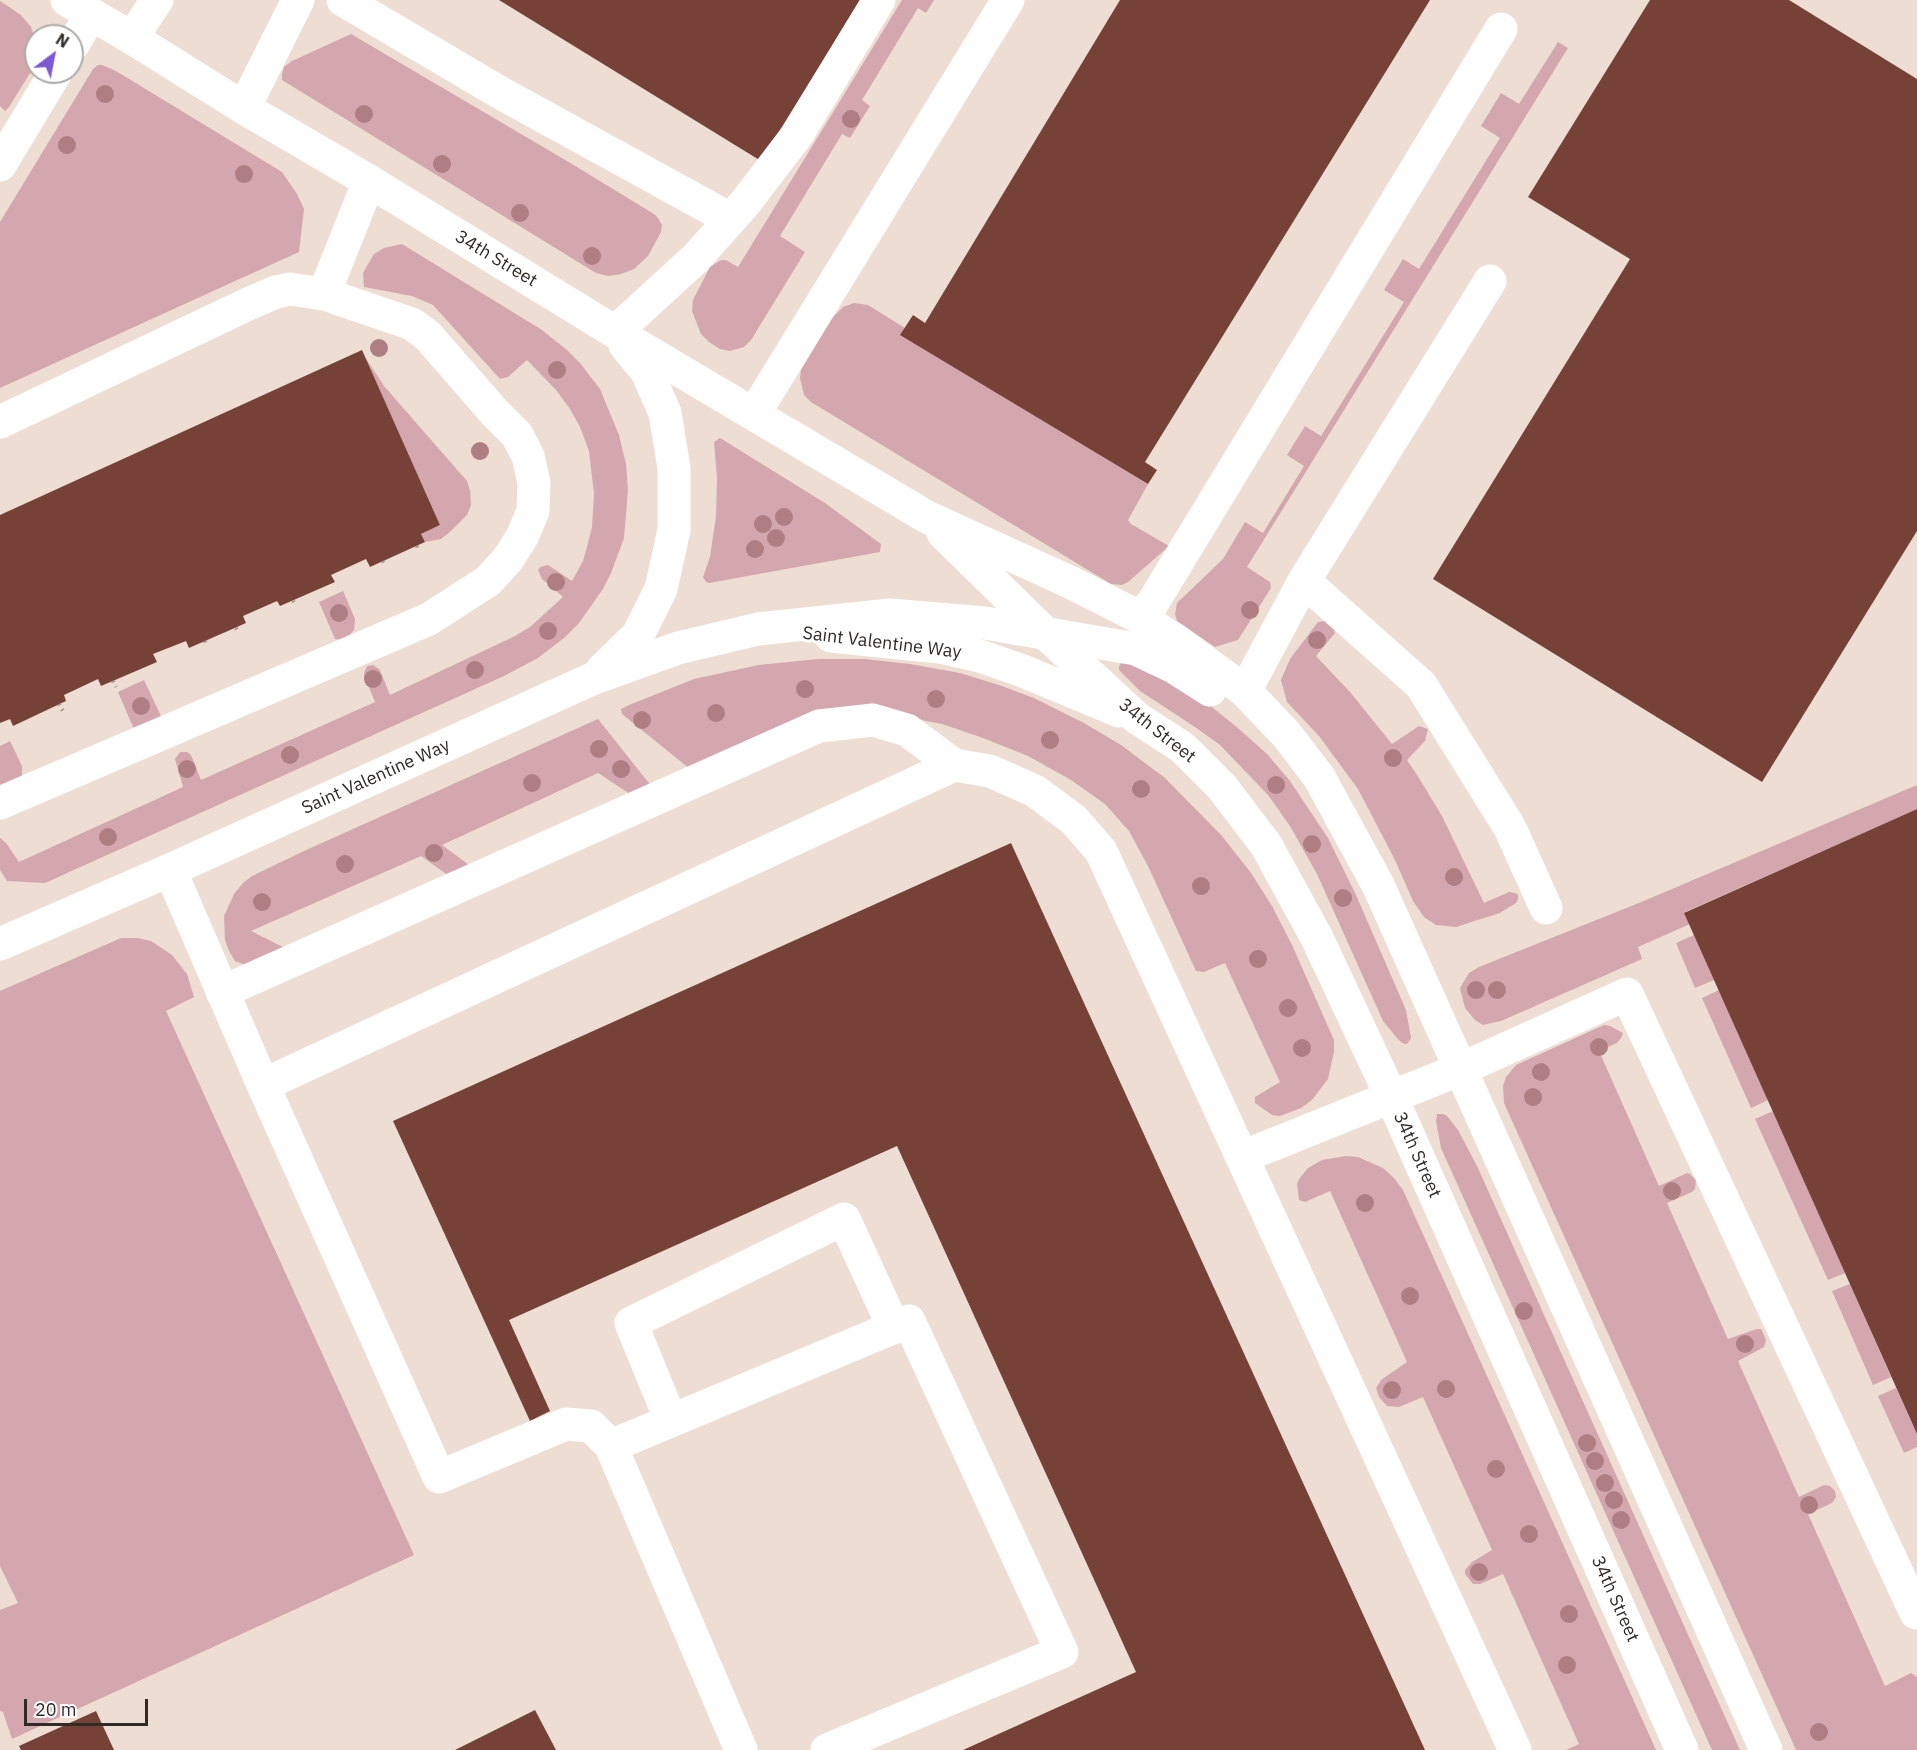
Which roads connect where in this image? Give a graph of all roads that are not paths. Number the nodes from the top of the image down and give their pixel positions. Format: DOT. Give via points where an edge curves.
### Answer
graph roads {
  1 [pos="157,0"];
  2 [pos="298,0"];
  3 [pos="343,0"];
  4 [pos="879,0"];
  5 [pos="1008,0"];
  6 [pos="79,7"];
  7 [pos="76,24"];
  8 [pos="1501,29"];
  9 [pos="132,38"];
  10 [pos="47,84"];
  11 [pos="244,108"];
  12 [pos="8,133"];
  13 [pos="0,165"];
  14 [pos="369,182"];
  15 [pos="730,219"];
  16 [pos="1490,281"];
  17 [pos="324,294"];
  18 [pos="615,332"];
  19 [pos="754,414"];
  20 [pos="0,422"];
  21 [pos="927,517"];
  22 [pos="1304,581"];
  23 [pos="1139,617"];
  24 [pos="758,629"];
  25 [pos="1046,634"];
  26 [pos="592,679"];
  27 [pos="1245,691"];
  28 [pos="1137,718"];
  29 [pos="954,765"];
  30 [pos="1319,777"];
  31 [pos="0,803"];
  32 [pos="170,870"];
  33 [pos="1546,908"];
  34 [pos="1,942"];
  35 [pos="222,992"];
  36 [pos="1461,1069"];
  37 [pos="263,1085"];
  38 [pos="1391,1096"];
  39 [pos="1242,1157"];
  40 [pos="894,1328"];
  41 [pos="671,1421"];
  42 [pos="611,1446"];
  43 [pos="1916,1613"];
  44 [pos="741,1750"];
  45 [pos="827,1750"];
  46 [pos="1515,1750"];
  47 [pos="1682,1750"];
  48 [pos="1766,1750"];
  1 -- 9 [label="street"];
  2 -- 11 [label="street"];
  3 -- 15 [label="street" via="499,92"];
  4 -- 15 [label="street" via="797,135"];
  5 -- 19 [label="street"];
  6 -- 7 [label="street"];
  6 -- 9 [label="street, 34th Street"];
  8 -- 23 [label="street" via="1152,604"];
  9 -- 11 [label="street, 34th Street"];
  10 -- 12 [label="street"];
  11 -- 14 [label="street, 34th Street"];
  12 -- 13 [label="street"];
  14 -- 17 [label="street"];
  14 -- 18 [label="street, 34th Street"];
  15 -- 18 [label="street" via="696,258"];
  16 -- 22 [label="street"];
  17 -- 20 [label="street" via="290,289 276,292"];
  17 -- 31 [label="street" via="412,324 428,336 517,435 528,456 534,483 533,511 508,559 488,581 429,619"];
  18 -- 19 [label="street, 34th Street"];
  18 -- 26 [label="street" via="647,372 665,413 674,468 674,530 661,589 638,635"];
  19 -- 21 [label="street, 34th Street"];
  21 -- 23 [label="street, 34th Street"];
  21 -- 25 [label="street, 34th Street"];
  22 -- 27 [label="street"];
  22 -- 33 [label="street" via="1420,685 1510,828"];
  23 -- 27 [label="street, 34th Street"];
  24 -- 25 [label="street, Saint Valentine Way" via="890,615 985,623"];
  24 -- 26 [label="street, Saint Valentine Way" via="678,648"];
  24 -- 28 [label="street, Saint Valentine Way" via="939,647 980,656"];
  25 -- 28 [label="street, 34th Street"];
  25 -- 30 [label="street" via="1136,649 1174,667 1223,699 1297,768"];
  26 -- 32 [label="street, Saint Valentine Way"];
  27 -- 30 [label="street, 34th Street" via="1286,734"];
  28 -- 38 [label="street, 34th Street" via="1183,748 1222,787 1266,845 1317,938"];
  29 -- 35 [label="street" via="907,730 873,720 819,726"];
  29 -- 37 [label="street"];
  29 -- 39 [label="street" via="990,771 1035,791 1074,820 1101,851"];
  30 -- 36 [label="street, 34th Street" via="1378,885"];
  32 -- 34 [label="street, Saint Valentine Way"];
  32 -- 35 [label="street"];
  35 -- 37 [label="street"];
  36 -- 38 [label="street"];
  36 -- 43 [label="street" via="1627,994"];
  36 -- 48 [label="street, 34th Street"];
  37 -- 42 [label="street" via="439,1477 566,1424 591,1426"];
  38 -- 39 [label="street"];
  38 -- 47 [label="street, 34th Street"];
  39 -- 46 [label="street"];
  40 -- 41 [label="street"];
  40 -- 41 [label="street" via="844,1219 631,1323"];
  40 -- 45 [label="street" via="909,1321 1062,1652"];
  41 -- 42 [label="street"];
  42 -- 44 [label="street"];
}
